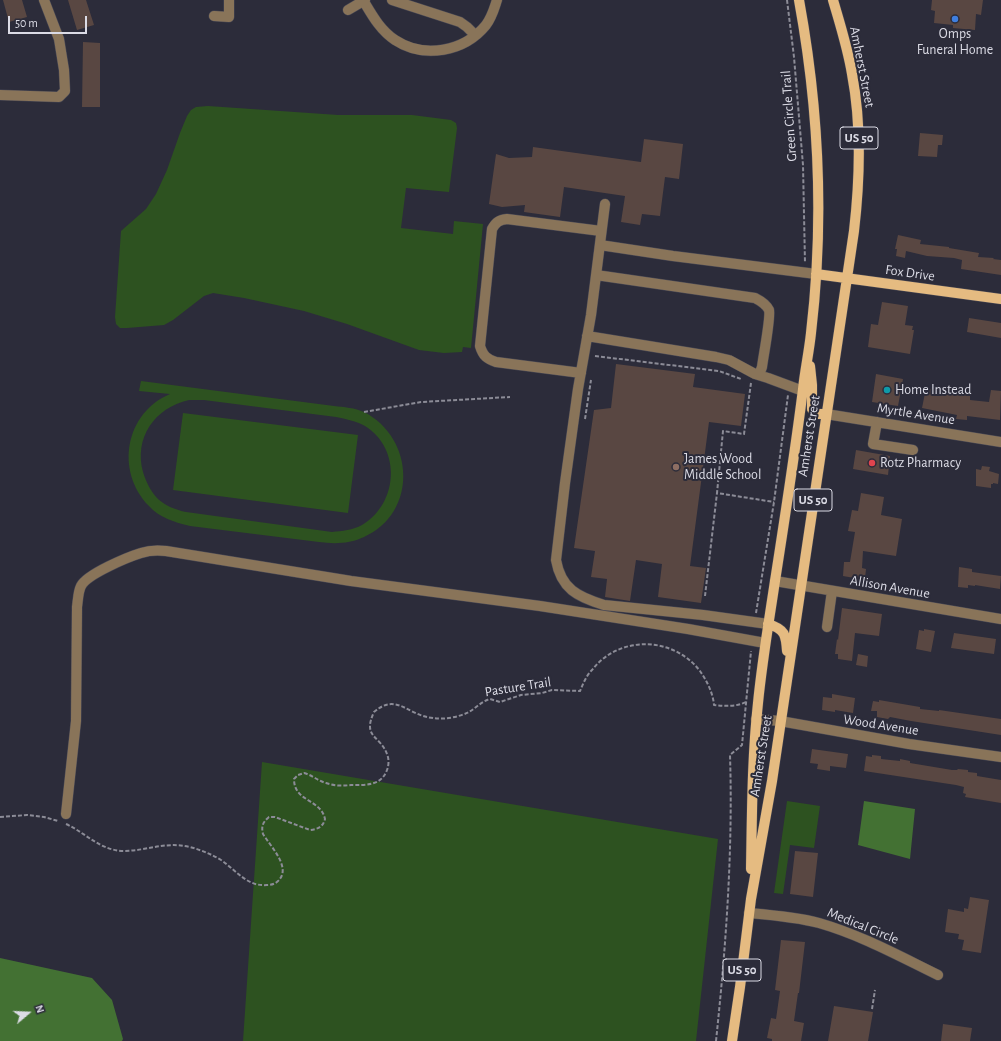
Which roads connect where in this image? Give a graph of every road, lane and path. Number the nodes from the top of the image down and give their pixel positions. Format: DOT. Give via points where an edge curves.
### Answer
graph roads {
  1 [pos="44,0"];
  2 [pos="229,0"];
  3 [pos="364,0"];
  4 [pos="392,0"];
  5 [pos="497,0"];
  6 [pos="787,0"];
  7 [pos="799,0"];
  8 [pos="834,0"];
  9 [pos="348,10"];
  10 [pos="214,16"];
  11 [pos="475,35"];
  12 [pos="0,95"];
  13 [pos="605,204"];
  14 [pos="601,231"];
  15 [pos="804,232"];
  16 [pos="600,245"];
  17 [pos="816,274"];
  18 [pos="596,275"];
  19 [pos="847,278"];
  20 [pos="1001,299"];
  21 [pos="587,336"];
  22 [pos="808,354"];
  23 [pos="594,363"];
  24 [pos="581,373"];
  25 [pos="759,375"];
  26 [pos="591,378"];
  27 [pos="803,391"];
  28 [pos="510,397"];
  29 [pos="364,412"];
  30 [pos="826,414"];
  31 [pos="877,422"];
  32 [pos="584,424"];
  33 [pos="1001,442"];
  34 [pos="913,450"];
  35 [pos="717,493"];
  36 [pos="774,502"];
  37 [pos="775,581"];
  38 [pos="801,586"];
  39 [pos="832,591"];
  40 [pos="705,596"];
  41 [pos="1001,620"];
  42 [pos="768,624"];
  43 [pos="827,627"];
  44 [pos="766,643"];
  45 [pos="789,667"];
  46 [pos="746,702"];
  47 [pos="756,719"];
  48 [pos="780,722"];
  49 [pos="1001,757"];
  50 [pos="66,814"];
  51 [pos="0,817"];
  52 [pos="751,900"];
  53 [pos="749,913"];
  54 [pos="938,975"];
  55 [pos="875,990"];
  56 [pos="872,1009"];
  57 [pos="732,1041"];
  1 -- 12 [label="street" via="59,39 65,91 59,97"];
  2 -- 10 [label="street" via="229,17"];
  3 -- 9 [label="street"];
  3 -- 11 [label="street" via="384,32 416,50 444,50"];
  4 -- 11 [label="street" via="460,22"];
  5 -- 11 [label="street" via="486,24"];
  6 -- 15 [label="path, Green Circle Trail" via="801,136"];
  7 -- 17 [label="main road, Amherst Street / US 50" via="811,76 816,134"];
  8 -- 19 [label="main road, Amherst Street / US 50" via="850,60 859,128 858,193"];
  13 -- 14 [label="street"];
  14 -- 16 [label="street"];
  14 -- 24 [label="street" via="507,220 500,220 492,229 480,346 482,354 488,360 496,362"];
  16 -- 17 [label="street"];
  16 -- 18 [label="street"];
  17 -- 19 [label="main road, Fox Drive"];
  17 -- 22 [label="main road, Amherst Street / US 50"];
  18 -- 21 [label="street"];
  18 -- 25 [label="street" via="760,300 769,313"];
  19 -- 20 [label="main road, Fox Drive"];
  19 -- 30 [label="main road, Amherst Street / US 50"];
  21 -- 24 [label="street"];
  21 -- 25 [label="street" via="716,357 729,360"];
  22 -- 27 [label="main road, Amherst Street / US 50"];
  22 -- 30 [label="main road" via="812,409 816,414"];
  23 -- 35 [label="path" via="595,355 719,371 752,383 744,434 723,431"];
  24 -- 42 [label="street" via="556,560 562,579 576,594 604,605"];
  25 -- 27 [label="street"];
  26 -- 32 [label="path"];
  27 -- 37 [label="main road, Amherst Street / US 50"];
  28 -- 29 [label="path" via="421,402"];
  30 -- 31 [label="street, Myrtle Avenue"];
  30 -- 38 [label="main road, Amherst Street / US 50"];
  31 -- 33 [label="street, Myrtle Avenue"];
  31 -- 34 [label="street" via="873,444"];
  35 -- 36 [label="path"];
  35 -- 40 [label="path"];
  37 -- 38 [label="street, Allison Avenue"];
  37 -- 42 [label="main road, Amherst Street / US 50"];
  38 -- 39 [label="street, Allison Avenue"];
  38 -- 45 [label="main road, Amherst Street / US 50"];
  39 -- 41 [label="street, Allison Avenue"];
  39 -- 43 [label="street"];
  42 -- 44 [label="main road, Amherst Street / US 50"];
  42 -- 45 [label="main road" via="780,629 785,636"];
  44 -- 47 [label="main road, Amherst Street / US 50"];
  44 -- 50 [label="street" via="540,606 154,550 119,562 82,585 77,607 76,721"];
  45 -- 48 [label="main road, Amherst Street / US 50"];
  46 -- 51 [label="path, Pasture Trail" via="740,705 714,704 714,698 704,678 684,656 652,644 637,644 624,646 610,654 592,669 580,691 552,690 521,695 500,702 490,699 469,712 444,718 428,717 395,704 385,704 374,712 369,726 388,756 388,767 384,777 366,786 341,786 327,783 304,772 298,775 294,780 294,787 299,794 322,810 325,819 321,827 310,830 275,817 269,817 263,823 263,834 284,868 282,878 277,883 261,886 248,882 220,860 194,848 163,845 123,851 100,845 73,827 52,819 27,815"];
  47 -- 48 [label="street, Wood Avenue"];
  47 -- 52 [label="main road, Amherst Street / US 50"];
  48 -- 49 [label="street, Wood Avenue"];
  48 -- 52 [label="main road, Amherst Street / US 50"];
  52 -- 53 [label="main road, Amherst Street / US 50"];
  53 -- 54 [label="street, Medical Circle" via="797,918 845,931"];
  53 -- 57 [label="main road, Amherst Street / US 50"];
  55 -- 56 [label="path"];
}
